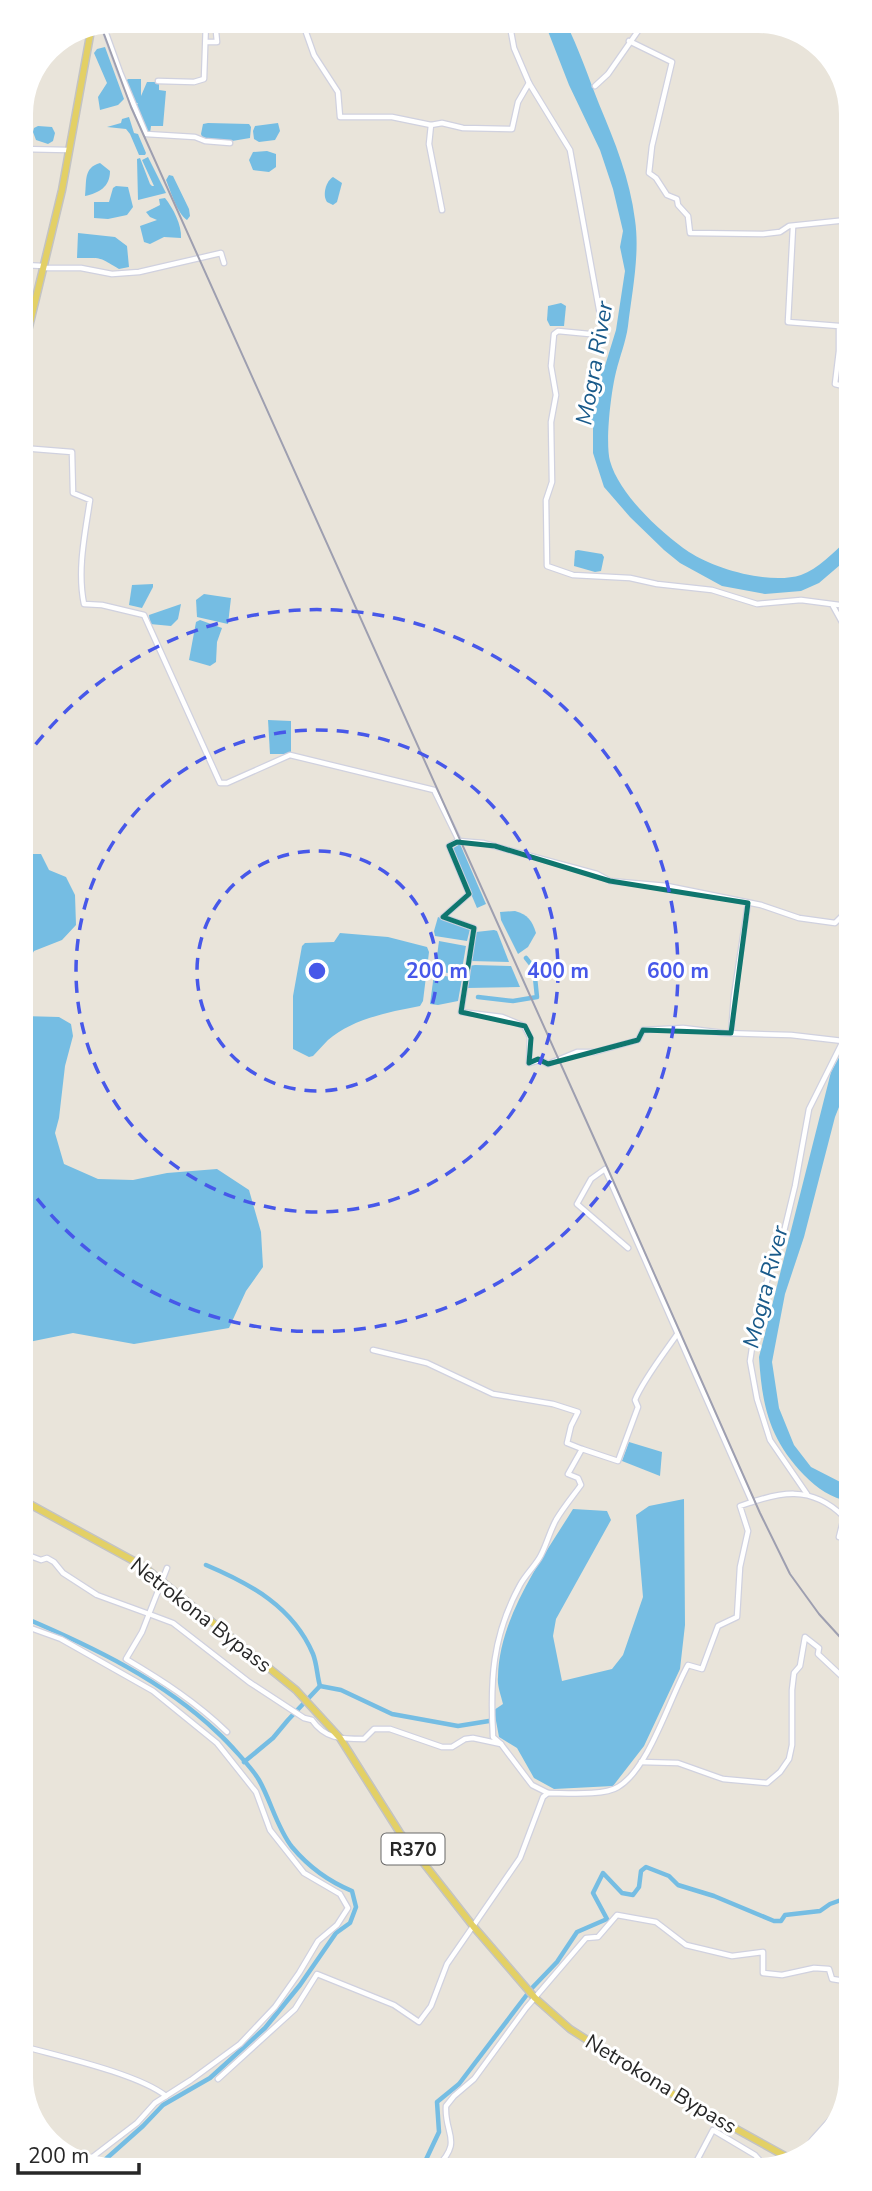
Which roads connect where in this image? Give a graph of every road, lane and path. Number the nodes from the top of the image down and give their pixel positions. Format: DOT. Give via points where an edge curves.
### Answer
graph roads {
  1 [pos="206,33"];
  2 [pos="216,33"];
  3 [pos="306,33"];
  4 [pos="511,33"];
  5 [pos="635,33"];
  6 [pos="106,34"];
  7 [pos="90,38"];
  8 [pos="629,41"];
  9 [pos="206,42"];
  10 [pos="158,81"];
  11 [pos="529,83"];
  12 [pos="596,86"];
  13 [pos="431,125"];
  14 [pos="230,143"];
  15 [pos="33,149"];
  16 [pos="68,150"];
  17 [pos="442,210"];
  18 [pos="839,221"];
  19 [pos="793,227"];
  20 [pos="224,263"];
  21 [pos="33,266"];
  22 [pos="44,267"];
  23 [pos="33,312"];
  24 [pos="839,326"];
  25 [pos="839,326"];
  26 [pos="839,351"];
  27 [pos="839,351"];
  28 [pos="839,385"];
  29 [pos="33,449"];
  30 [pos="832,605"];
  31 [pos="839,605"];
  32 [pos="839,617"];
  33 [pos="458,840"];
  34 [pos="748,902"];
  35 [pos="839,919"];
  36 [pos="731,1033"];
  37 [pos="839,1041"];
  38 [pos="839,1049"];
  39 [pos="628,1248"];
  40 [pos="678,1333"];
  41 [pos="373,1350"];
  42 [pos="582,1449"];
  43 [pos="807,1494"];
  44 [pos="752,1502"];
  45 [pos="33,1506"];
  46 [pos="839,1513"];
  47 [pos="33,1556"];
  48 [pos="167,1568"];
  49 [pos="149,1614"];
  50 [pos="33,1629"];
  51 [pos="839,1674"];
  52 [pos="227,1732"];
  53 [pos="340,1738"];
  54 [pos="500,1744"];
  55 [pos="640,1762"];
  56 [pos="548,1793"];
  57 [pos="473,1926"];
  58 [pos="839,1980"];
  59 [pos="534,1998"];
  60 [pos="242,2041"];
  61 [pos="33,2049"];
  62 [pos="252,2050"];
  63 [pos="218,2079"];
  64 [pos="166,2096"];
  65 [pos="781,2154"];
  66 [pos="95,2155"];
  67 [pos="446,2158"];
  68 [pos="698,2158"];
  69 [pos="758,2158"];
  1 -- 9 [label="street"];
  2 -- 9 [label="street" via="217,42"];
  3 -- 13 [label="street" via="314,55 338,92 340,117 392,117"];
  4 -- 11 [label="street"];
  5 -- 8 [label="street"];
  6 -- 14 [label="street" via="147,135 195,136"];
  7 -- 16 [label="main road"];
  8 -- 12 [label="street"];
  8 -- 19 [label="street" via="672,62 649,170 688,216 690,233 763,234"];
  9 -- 10 [label="street" via="204,79"];
  11 -- 13 [label="street" via="518,102 512,129"];
  11 -- 30 [label="street" via="570,150 603,331 600,335 554,334 547,566 572,575 712,590 757,604 801,600"];
  13 -- 17 [label="street" via="429,144"];
  15 -- 16 [label="street"];
  16 -- 22 [label="main road"];
  18 -- 19 [label="street"];
  19 -- 25 [label="street" via="788,322"];
  20 -- 22 [label="street" via="221,253 139,272"];
  21 -- 22 [label="street"];
  22 -- 23 [label="main road"];
  24 -- 27 [label="street"];
  26 -- 28 [label="street" via="835,384"];
  29 -- 33 [label="street" via="72,452 73,493 90,500 81,568 84,604 144,615 218,782 227,783 289,755 434,790"];
  30 -- 31 [label="street"];
  30 -- 32 [label="street"];
  33 -- 34 [label="street" via="610,881 667,886"];
  33 -- 36 [label="street" via="449,846 469,894 443,917 474,928 461,1012 502,1017 524,1026 530,1037 529,1063 540,1060 548,1064 577,1052 638,1040 643,1030"];
  34 -- 35 [label="street" via="799,918 835,923"];
  34 -- 36 [label="street"];
  36 -- 37 [label="street"];
  38 -- 43 [label="street" via="809,1109 782,1244 757,1315 750,1361 771,1440"];
  39 -- 40 [label="street" via="577,1204 591,1179 605,1170"];
  40 -- 42 [label="street" via="640,1386 635,1400 638,1407 618,1461"];
  40 -- 44 [label="street"];
  41 -- 42 [label="street" via="426,1363 493,1394 578,1412 567,1443"];
  42 -- 54 [label="street" via="568,1474 581,1485 519,1586 498,1642 491,1672 491,1705 493,1737"];
  43 -- 44 [label="street" via="786,1493"];
  43 -- 46 [label="street"];
  44 -- 55 [label="street" via="740,1506 748,1531 737,1617 718,1626 702,1669 688,1665"];
  45 -- 53 [label="main road, Netrokona Bypass / R370" via="143,1566 300,1694"];
  47 -- 49 [label="street" via="54,1562 97,1595"];
  48 -- 49 [label="street"];
  49 -- 52 [label="street" via="126,1659 176,1688"];
  49 -- 53 [label="street" via="173,1623 248,1682 312,1720 320,1731"];
  50 -- 60 [label="street" via="61,1639 153,1691 217,1744 256,1792 270,1830 304,1873 340,1894 348,1908 337,1926 318,1941 275,2007"];
  51 -- 55 [label="street" via="805,1637 800,1666 794,1673 789,1759 767,1783 723,1779 678,1763"];
  53 -- 54 [label="street" via="364,1739 374,1728 442,1747 473,1738"];
  53 -- 57 [label="main road, R370" via="400,1833"];
  54 -- 56 [label="street" via="532,1785"];
  55 -- 56 [label="street" via="618,1788"];
  56 -- 57 [label="street" via="520,1857"];
  57 -- 59 [label="main road, Netrokona Bypass / R370"];
  57 -- 62 [label="street" via="447,1964 431,2006 419,2022 394,2005 317,1974 295,2009"];
  58 -- 59 [label="street" via="832,1979 829,1969 762,1973 763,1952 732,1956 686,1945 656,1922 617,1915 598,1937 586,1938"];
  59 -- 65 [label="main road, Netrokona Bypass" via="570,2029 662,2088"];
  59 -- 67 [label="street" via="485,2066 446,2106 452,2146"];
  60 -- 62 [label="street"];
  60 -- 64 [label="street"];
  61 -- 64 [label="street" via="156,2088"];
  62 -- 63 [label="street"];
  64 -- 66 [label="street"];
  68 -- 69 [label="street" via="713,2130"];
}
